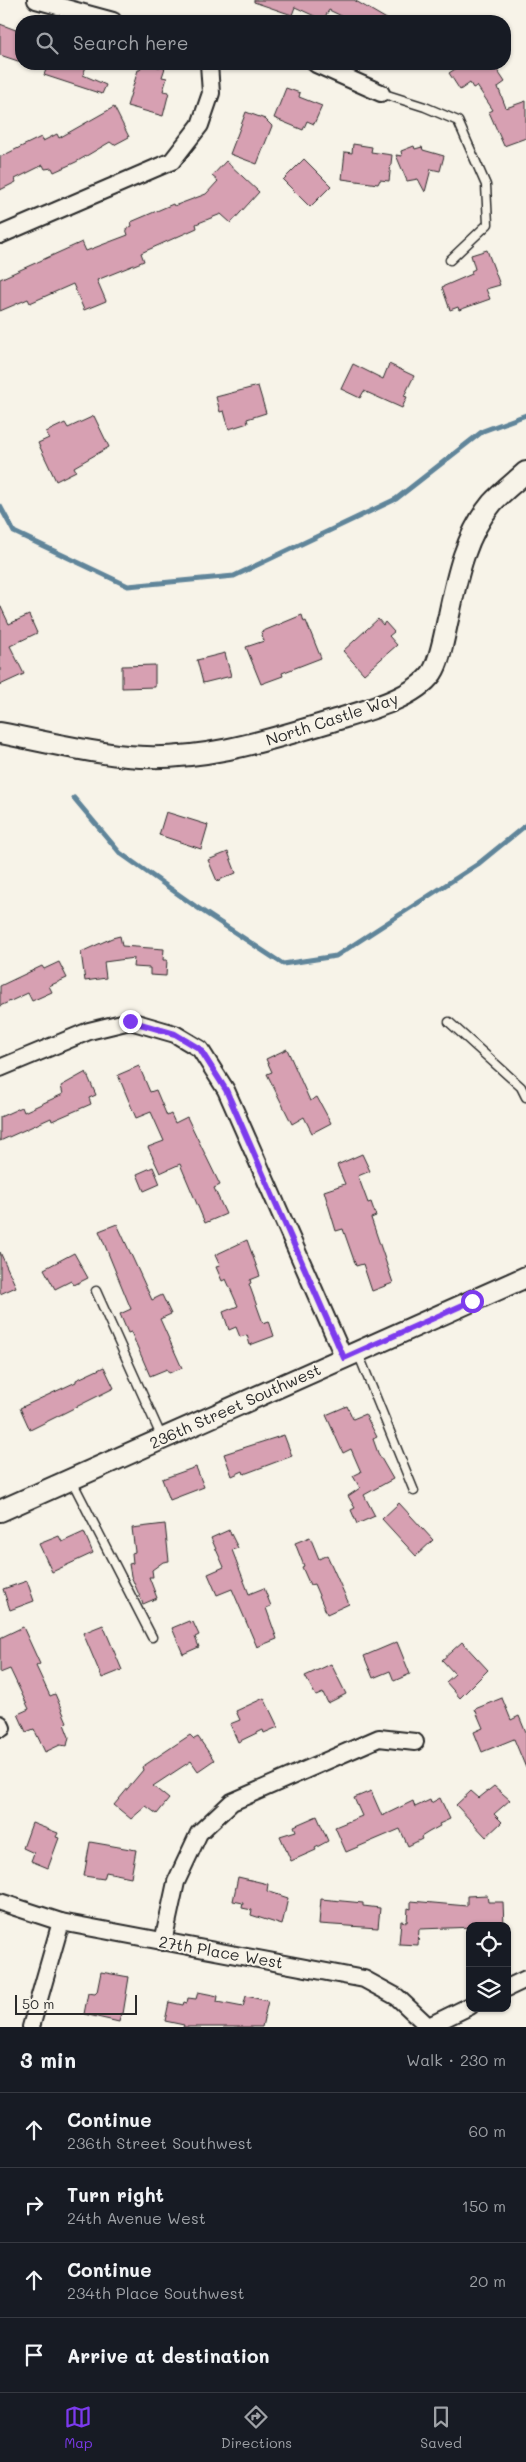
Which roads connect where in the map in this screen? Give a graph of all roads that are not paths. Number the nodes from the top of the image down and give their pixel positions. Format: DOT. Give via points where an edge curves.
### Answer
graph roads {
  1 [pos="36,0"];
  2 [pos="91,15"];
  3 [pos="209,70"];
  4 [pos="329,70"];
  5 [pos="381,93"];
  6 [pos="0,235"];
  7 [pos="450,260"];
  8 [pos="526,472"];
  9 [pos="0,733"];
  10 [pos="449,1022"];
  11 [pos="0,1068"];
  12 [pos="526,1097"];
  13 [pos="526,1277"];
  14 [pos="96,1291"];
  15 [pos="351,1354"];
  16 [pos="162,1438"];
  17 [pos="71,1479"];
  18 [pos="414,1491"];
  19 [pos="0,1511"];
  20 [pos="152,1637"];
  21 [pos="415,1742"];
  22 [pos="0,1902"];
  23 [pos="61,1922"];
  24 [pos="163,1942"];
  25 [pos="526,1979"];
  26 [pos="511,1986"];
  27 [pos="466,2008"];
  28 [pos="429,2026"];
  29 [pos="31,2027"];
  1 -- 2 [label="street"];
  3 -- 6 [label="street" via="211,93 200,125 172,161"];
  4 -- 5 [label="street"];
  5 -- 7 [label="lane" via="458,122 486,185 488,224"];
  8 -- 9 [label="street, North Castle Way" via="492,503 470,537 432,673 407,694 373,709 254,744 170,756 127,756"];
  10 -- 12 [label="lane" via="521,1087"];
  11 -- 15 [label="street" via="89,1031 130,1021 175,1034 200,1049 226,1090"];
  13 -- 15 [label="street, 236th Street Southwest"];
  14 -- 16 [label="lane"];
  15 -- 16 [label="street, 236th Street Southwest"];
  15 -- 18 [label="lane"];
  16 -- 17 [label="street, 236th Street Southwest"];
  17 -- 19 [label="street, 236th Street Southwest"];
  17 -- 20 [label="lane"];
  21 -- 24 [label="street" via="379,1738 232,1802 199,1833 176,1882"];
  22 -- 23 [label="street, 27th Place West"];
  23 -- 24 [label="street, 27th Place West"];
  23 -- 29 [label="street"];
  24 -- 28 [label="street, 27th Place West" via="364,1979 397,1997"];
  25 -- 26 [label="street"];
  27 -- 28 [label="street"];
}
